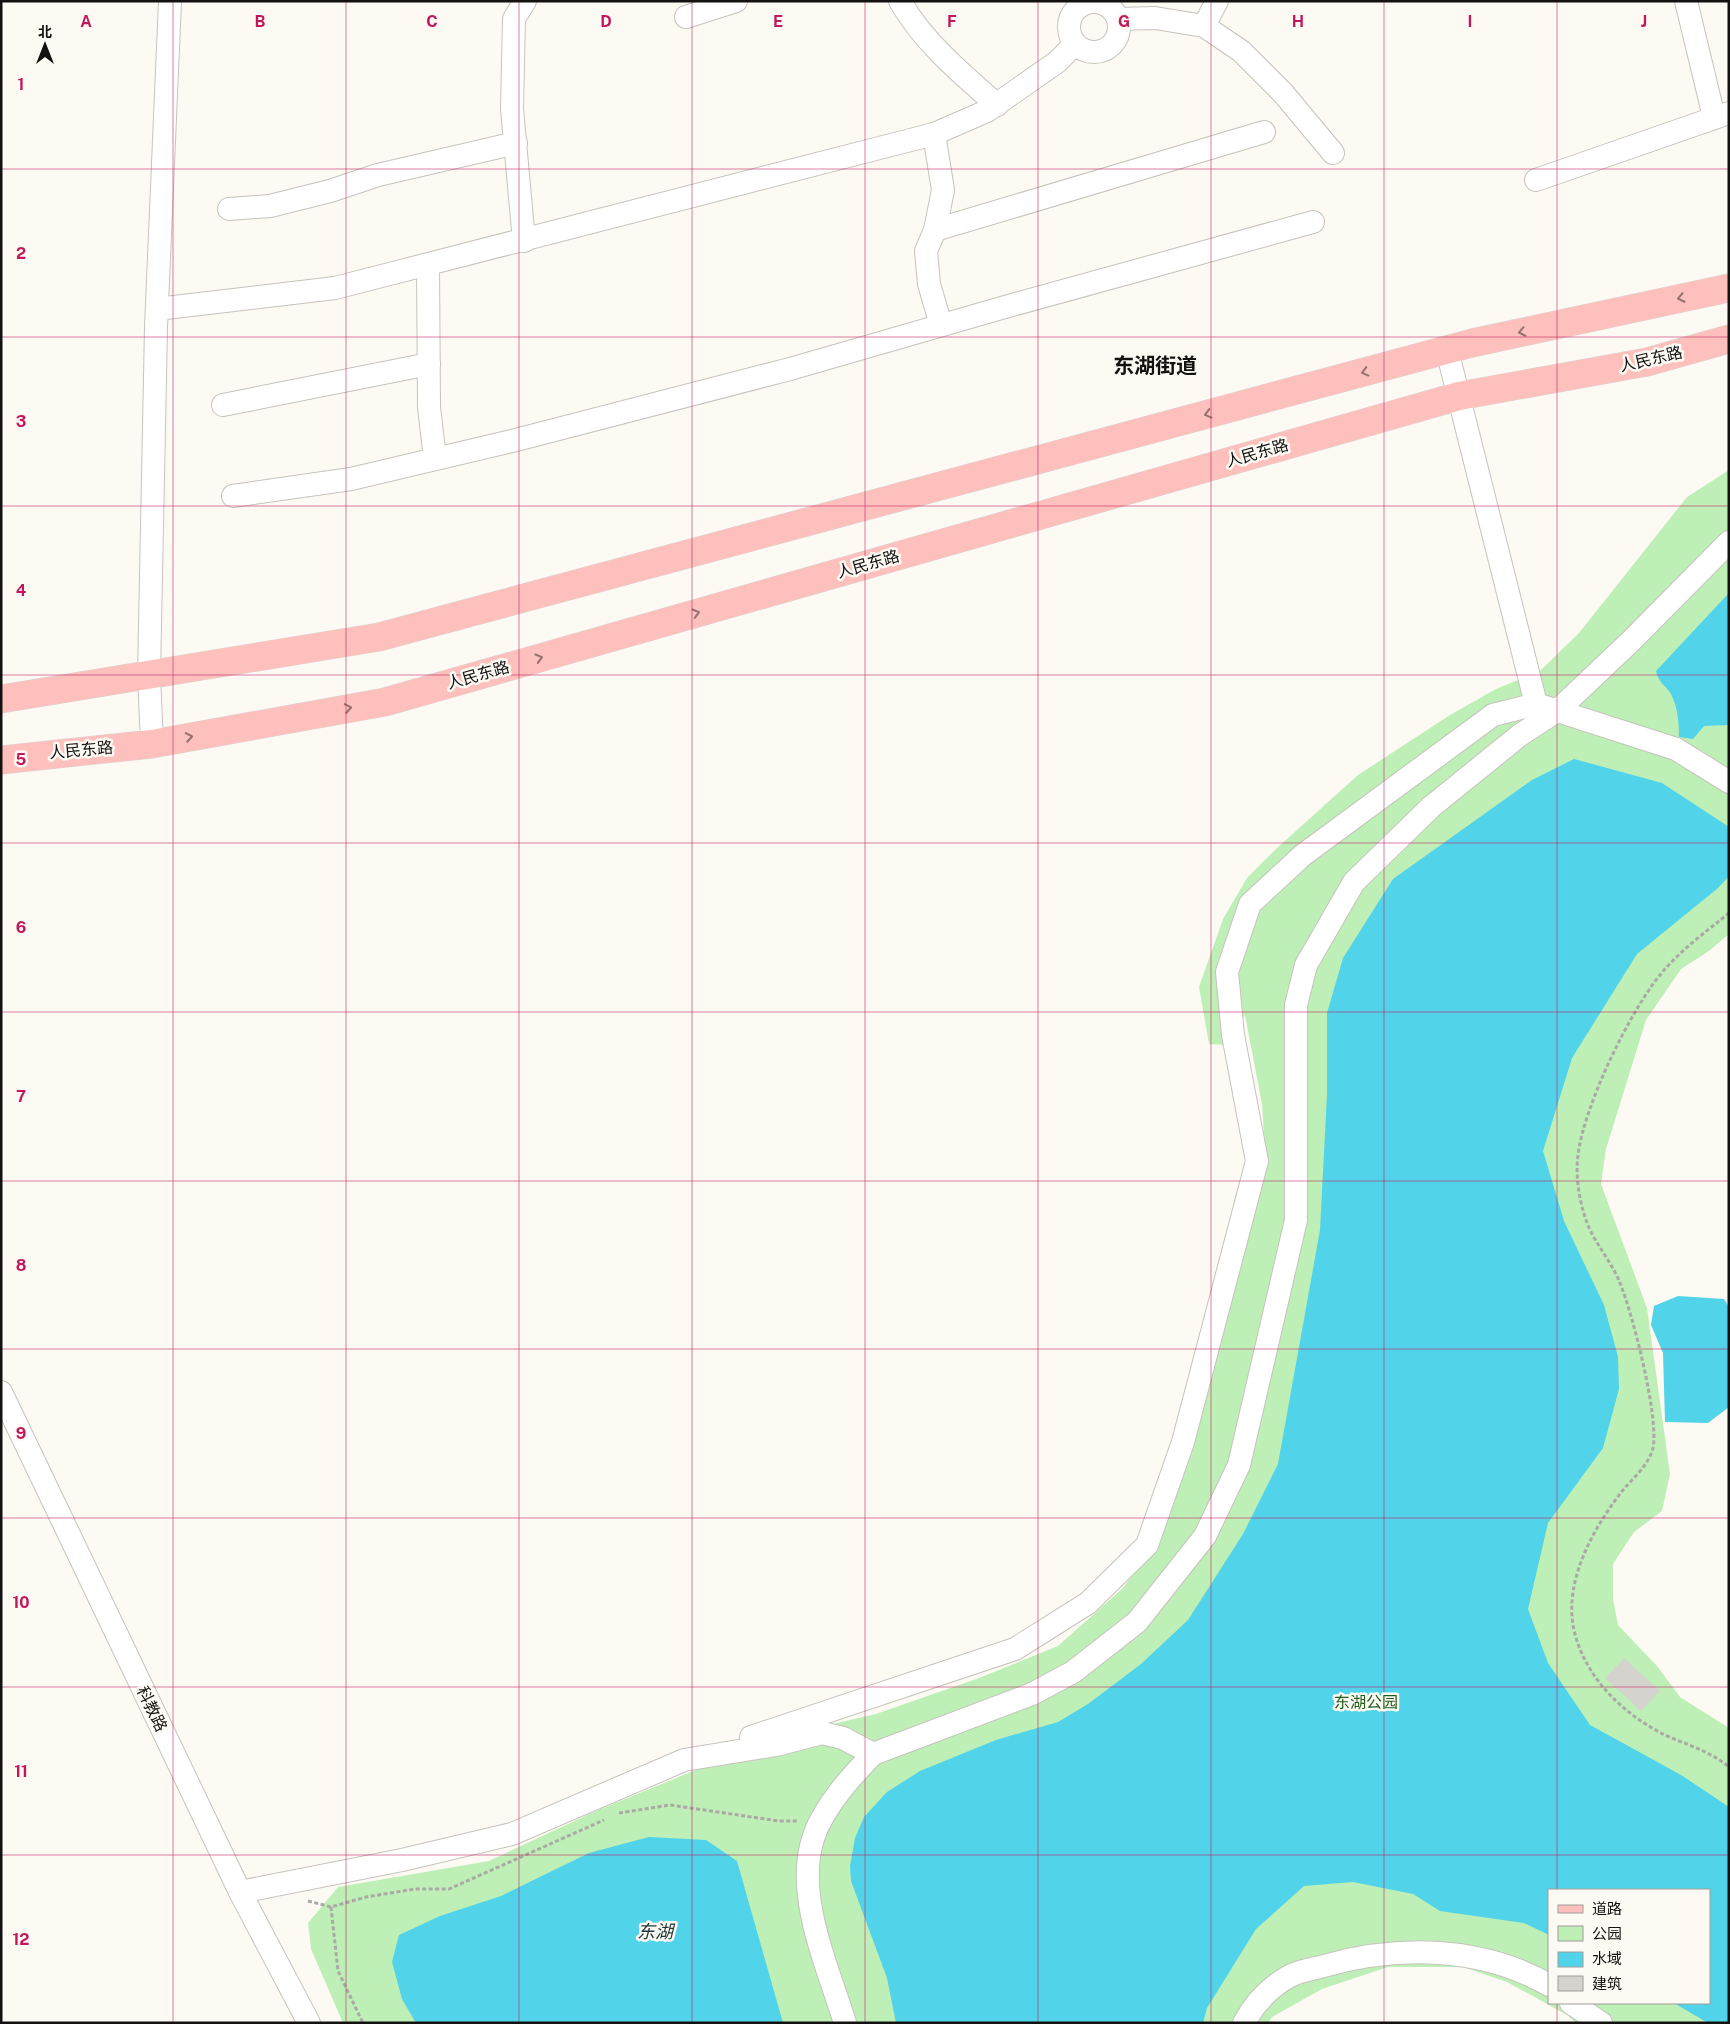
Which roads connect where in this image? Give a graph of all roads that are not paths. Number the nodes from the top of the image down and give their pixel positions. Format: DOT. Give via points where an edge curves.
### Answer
graph roads {
  1 [pos="170,1"];
  2 [pos="525,1"];
  3 [pos="736,1"];
  4 [pos="1217,1"];
  5 [pos="1686,1"];
  6 [pos="905,3"];
  7 [pos="1111,8"];
  8 [pos="686,17"];
  9 [pos="1204,26"];
  10 [pos="1075,44"];
  11 [pos="997,105"];
  12 [pos="1721,115"];
  13 [pos="1264,132"];
  14 [pos="934,134"];
  15 [pos="516,143"];
  16 [pos="1333,153"];
  17 [pos="1536,180"];
  18 [pos="229,209"];
  19 [pos="1312,222"];
  20 [pos="935,230"];
  21 [pos="524,241"];
  22 [pos="428,265"];
  23 [pos="1729,288"];
  24 [pos="157,309"];
  25 [pos="941,325"];
  26 [pos="1729,339"];
  27 [pos="1447,350"];
  28 [pos="428,364"];
  29 [pos="1459,396"];
  30 [pos="223,405"];
  31 [pos="435,459"];
  32 [pos="233,496"];
  33 [pos="1729,542"];
  34 [pos="149,675"];
  35 [pos="1,699"];
  36 [pos="1536,704"];
  37 [pos="1557,711"];
  38 [pos="152,744"];
  39 [pos="1,760"];
  40 [pos="1729,782"];
  41 [pos="1,1392"];
  42 [pos="873,1754"];
  43 [pos="684,1760"];
  44 [pos="240,1892"];
  45 [pos="1548,1985"];
  46 [pos="1572,2004"];
  47 [pos="309,2023"];
  48 [pos="845,2023"];
  49 [pos="1244,2023"];
  50 [pos="1601,2023"];
  1 -- 24 [label="street"];
  2 -- 15 [label="street" via="514,19 512,109"];
  3 -- 8 [label="street"];
  4 -- 9 [label="street"];
  5 -- 12 [label="street"];
  6 -- 11 [label="street" via="924,35"];
  7 -- 9 [label="street"];
  7 -- 10 [label="street" via="1096,2 1077,8 1069,26"];
  7 -- 10 [label="street" via="1119,29 1111,46 1092,53"];
  9 -- 16 [label="street" via="1241,51 1283,93"];
  10 -- 11 [label="street" via="1057,62"];
  11 -- 14 [label="street"];
  12 -- 17 [label="street"];
  13 -- 20 [label="street"];
  14 -- 20 [label="street" via="943,190"];
  14 -- 21 [label="street"];
  15 -- 18 [label="street" via="378,175 270,206"];
  15 -- 21 [label="street"];
  19 -- 25 [label="street"];
  20 -- 25 [label="street" via="926,251 929,284"];
  21 -- 22 [label="street"];
  22 -- 24 [label="street" via="335,288"];
  22 -- 28 [label="street"];
  23 -- 27 [label="main road, one-way"];
  24 -- 34 [label="street"];
  25 -- 31 [label="street" via="790,369"];
  26 -- 29 [label="main road, 人民东路" via="1647,362"];
  27 -- 29 [label="street"];
  27 -- 34 [label="main road, one-way" via="379,637"];
  28 -- 30 [label="street"];
  28 -- 31 [label="street" via="428,407"];
  29 -- 36 [label="street"];
  38 -- 29 [label="main road, 人民东路, one-way" via="385,702"];
  31 -- 32 [label="street" via="351,479"];
  33 -- 37 [label="street" via="1631,642"];
  34 -- 35 [label="main road"];
  34 -- 38 [label="street"];
  36 -- 37 [label="street"];
  36 -- 43 [label="street" via="1493,715 1302,855 1250,904 1227,972 1233,1035 1257,1161 1183,1442 1147,1545 1088,1603 1015,1649"];
  37 -- 40 [label="street" via="1676,749"];
  37 -- 42 [label="street" via="1520,735 1431,808 1354,882 1306,965 1296,1004 1296,1220 1240,1465 1206,1536 1137,1622 1073,1672 1032,1694"];
  38 -- 39 [label="main road, 人民东路"];
  41 -- 44 [label="street, 科教路"];
  42 -- 43 [label="street" via="843,1738 822,1733 776,1745"];
  42 -- 48 [label="street" via="844,1784 820,1821 807,1881 815,1931"];
  43 -- 44 [label="street" via="512,1834"];
  44 -- 47 [label="street, 科教路"];
  45 -- 49 [label="street" via="1492,1960 1436,1952 1352,1958 1288,1976 1255,2004"];
  46 -- 50 [label="street"];
}
